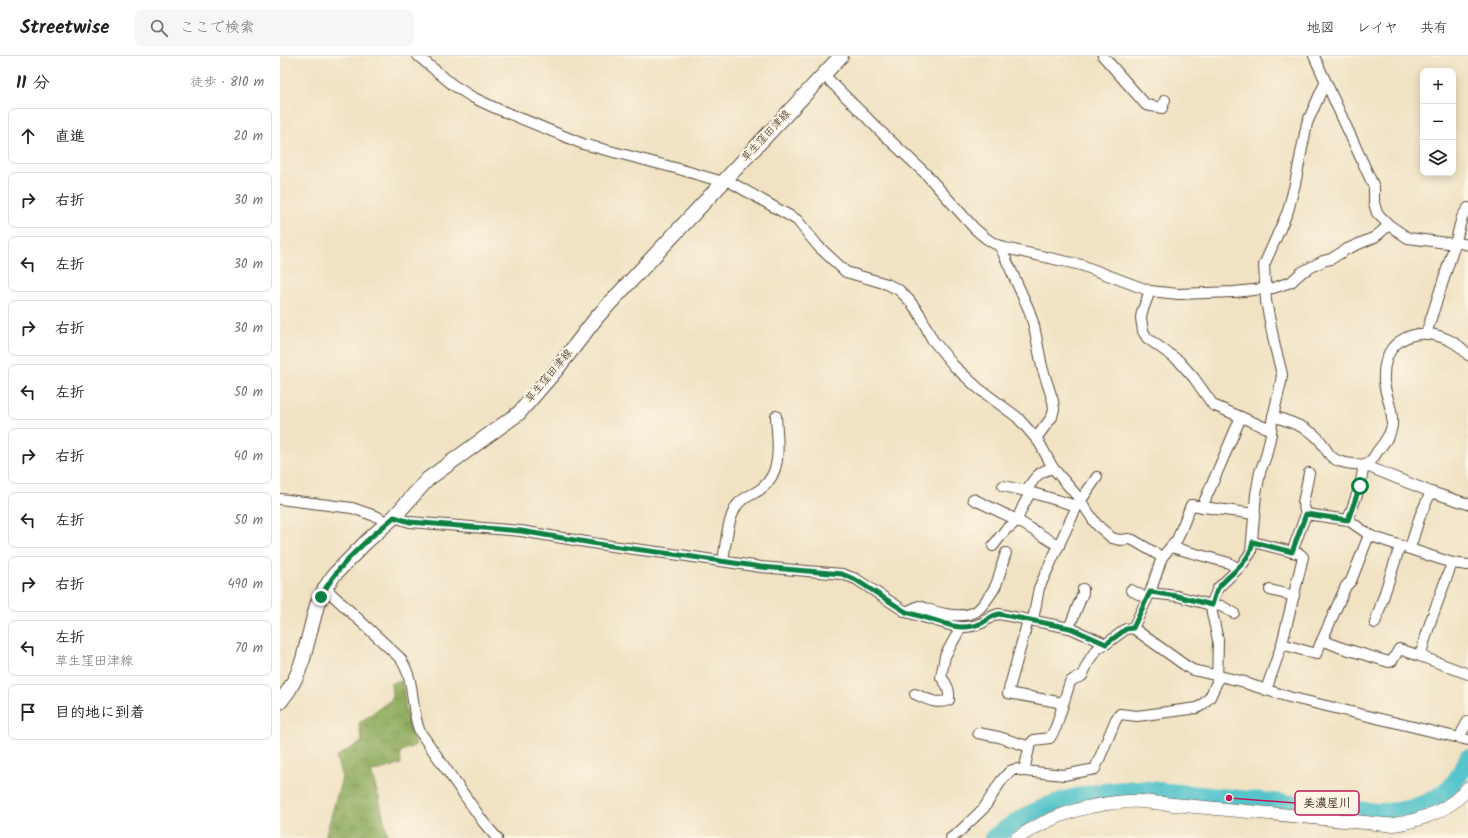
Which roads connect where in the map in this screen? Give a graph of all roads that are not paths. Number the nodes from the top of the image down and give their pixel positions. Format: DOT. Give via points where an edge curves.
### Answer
graph roads {
  1 [pos="418,56"];
  2 [pos="841,56"];
  3 [pos="1103,56"];
  4 [pos="1314,56"];
  5 [pos="823,74"];
  6 [pos="1325,83"];
  7 [pos="1165,100"];
  8 [pos="724,181"];
  9 [pos="1468,208"];
  10 [pos="1389,225"];
  11 [pos="1455,243"];
  12 [pos="1468,245"];
  13 [pos="1000,246"];
  14 [pos="1264,289"];
  15 [pos="1150,291"];
  16 [pos="1426,334"];
  17 [pos="1468,355"];
  18 [pos="776,416"];
  19 [pos="1273,416"];
  20 [pos="1241,417"];
  21 [pos="1271,430"];
  22 [pos="1036,438"];
  23 [pos="1364,465"];
  24 [pos="1053,468"];
  25 [pos="1309,473"];
  26 [pos="1097,477"];
  27 [pos="1003,486"];
  28 [pos="1028,492"];
  29 [pos="1431,492"];
  30 [pos="280,499"];
  31 [pos="973,499"];
  32 [pos="1079,504"];
  33 [pos="1468,504"];
  34 [pos="1202,507"];
  35 [pos="1255,514"];
  36 [pos="1306,514"];
  37 [pos="390,520"];
  38 [pos="1017,520"];
  39 [pos="1348,520"];
  40 [pos="1369,535"];
  41 [pos="1253,542"];
  42 [pos="993,546"];
  43 [pos="1058,546"];
  44 [pos="1171,547"];
  45 [pos="1405,547"];
  46 [pos="1292,552"];
  47 [pos="1006,553"];
  48 [pos="1162,557"];
  49 [pos="723,561"];
  50 [pos="1452,563"];
  51 [pos="1468,565"];
  52 [pos="1237,568"];
  53 [pos="325,588"];
  54 [pos="1083,589"];
  55 [pos="1131,590"];
  56 [pos="1270,590"];
  57 [pos="1148,595"];
  58 [pos="1294,596"];
  59 [pos="1212,605"];
  60 [pos="906,612"];
  61 [pos="1234,613"];
  62 [pos="1031,620"];
  63 [pos="1375,623"];
  64 [pos="961,628"];
  65 [pos="1069,628"];
  66 [pos="1133,628"];
  67 [pos="1322,640"];
  68 [pos="1106,644"];
  69 [pos="1282,644"];
  70 [pos="1420,656"];
  71 [pos="1468,674"];
  72 [pos="1218,676"];
  73 [pos="1266,690"];
  74 [pos="915,694"];
  75 [pos="280,702"];
  76 [pos="1062,707"];
  77 [pos="1468,721"];
  78 [pos="978,733"];
  79 [pos="1465,739"];
  80 [pos="1030,747"];
  81 [pos="1024,771"];
  82 [pos="1468,788"];
  83 [pos="497,838"];
  84 [pos="951,838"];
  85 [pos="1017,838"];
  1 -- 8 [label="street" via="472,97 583,144"];
  2 -- 5 [label="main road, 草生窪田津線"];
  3 -- 7 [label="street" via="1146,105 1162,108"];
  4 -- 6 [label="street"];
  5 -- 8 [label="main road, 草生窪田津線"];
  5 -- 13 [label="street" via="920,168 984,238"];
  6 -- 10 [label="street" via="1374,187 1376,213"];
  6 -- 14 [label="street" via="1307,123 1296,184 1288,211 1264,265"];
  8 -- 22 [label="street" via="798,220 818,246 846,272 887,284 898,290 919,313 932,338 954,366 1017,417"];
  8 -- 37 [label="main road, 草生窪田津線" via="597,317 557,369 518,413 428,479"];
  9 -- 11 [label="street" via="1462,216"];
  10 -- 11 [label="street" via="1408,238"];
  10 -- 14 [label="street" via="1375,237 1309,268 1291,282"];
  11 -- 12 [label="street"];
  11 -- 16 [label="street"];
  13 -- 15 [label="street" via="1081,265"];
  13 -- 22 [label="street" via="1029,310 1053,401 1052,417"];
  14 -- 15 [label="street" via="1178,294"];
  14 -- 19 [label="street" via="1282,374"];
  15 -- 20 [label="street" via="1141,318 1147,338 1179,361 1213,405"];
  16 -- 17 [label="street" via="1446,339"];
  16 -- 23 [label="street" via="1405,338 1389,352 1385,363 1384,380 1392,415 1392,427 1371,462"];
  18 -- 49 [label="street" via="778,452 772,478 762,489 742,499 737,506 729,523"];
  19 -- 21 [label="street"];
  19 -- 23 [label="street" via="1299,424 1313,434 1333,459"];
  20 -- 21 [label="street"];
  20 -- 34 [label="street"];
  21 -- 35 [label="street" via="1256,494"];
  22 -- 24 [label="street"];
  23 -- 29 [label="street"];
  23 -- 39 [label="street" via="1360,486"];
  24 -- 28 [label="street" via="1038,475"];
  24 -- 32 [label="street" via="1078,497"];
  25 -- 36 [label="street" via="1303,503"];
  26 -- 32 [label="street"];
  27 -- 28 [label="street"];
  28 -- 32 [label="street"];
  28 -- 38 [label="street"];
  29 -- 33 [label="street"];
  29 -- 45 [label="street"];
  30 -- 37 [label="street" via="352,508"];
  31 -- 38 [label="street"];
  32 -- 43 [label="street"];
  32 -- 48 [label="street" via="1112,538 1133,540"];
  34 -- 35 [label="street"];
  34 -- 44 [label="street" via="1191,505 1177,540"];
  35 -- 41 [label="street"];
  36 -- 39 [label="street"];
  36 -- 46 [label="street"];
  37 -- 49 [label="street" via="521,531"];
  37 -- 53 [label="main road, 草生窪田津線" via="352,555"];
  38 -- 42 [label="street"];
  38 -- 43 [label="street"];
  39 -- 40 [label="street"];
  40 -- 45 [label="street"];
  40 -- 67 [label="street" via="1351,581 1346,586"];
  41 -- 46 [label="street"];
  41 -- 52 [label="street" via="1251,552"];
  43 -- 62 [label="street" via="1040,588"];
  44 -- 48 [label="street"];
  44 -- 52 [label="street" via="1229,563"];
  45 -- 50 [label="street"];
  45 -- 63 [label="street"];
  46 -- 58 [label="street" via="1303,557"];
  47 -- 60 [label="street" via="995,585 975,612 957,615 919,606"];
  48 -- 57 [label="street"];
  49 -- 60 [label="street" via="842,574"];
  50 -- 51 [label="street"];
  50 -- 70 [label="street"];
  52 -- 59 [label="street" via="1218,588"];
  53 -- 75 [label="main road, 草生窪田津線" via="314,615 300,666 289,690"];
  53 -- 83 [label="street" via="364,622 407,668 420,732"];
  54 -- 65 [label="street"];
  55 -- 57 [label="street"];
  56 -- 58 [label="street"];
  57 -- 59 [label="street" via="1177,596"];
  57 -- 66 [label="street"];
  58 -- 69 [label="street"];
  59 -- 61 [label="street" via="1221,606"];
  59 -- 72 [label="street" via="1218,640"];
  60 -- 64 [label="street"];
  62 -- 64 [label="street" via="999,614 992,615 975,625"];
  62 -- 65 [label="street"];
  62 -- 76 [label="street" via="1008,693 1058,702"];
  64 -- 74 [label="street" via="945,656 941,676 950,692 949,700 934,702"];
  65 -- 68 [label="street"];
  66 -- 68 [label="street" via="1126,629"];
  66 -- 72 [label="street" via="1193,670"];
  67 -- 69 [label="street" via="1316,654"];
  67 -- 70 [label="street" via="1389,662 1399,649"];
  68 -- 76 [label="street" via="1096,651 1082,676 1070,682"];
  69 -- 73 [label="street"];
  70 -- 71 [label="street"];
  72 -- 73 [label="street"];
  72 -- 81 [label="street" via="1210,697 1197,708 1137,716 1120,714 1095,769 1064,775"];
  73 -- 79 [label="street"];
  76 -- 80 [label="street" via="1050,738 1034,740"];
  77 -- 79 [label="street" via="1462,732"];
  78 -- 80 [label="street"];
  80 -- 81 [label="street"];
  81 -- 84 [label="street" via="1010,771 984,808"];
  82 -- 85 [label="street" via="1446,807 1424,818 1391,825 1137,801 1102,804 1067,813 1046,821"];
}
